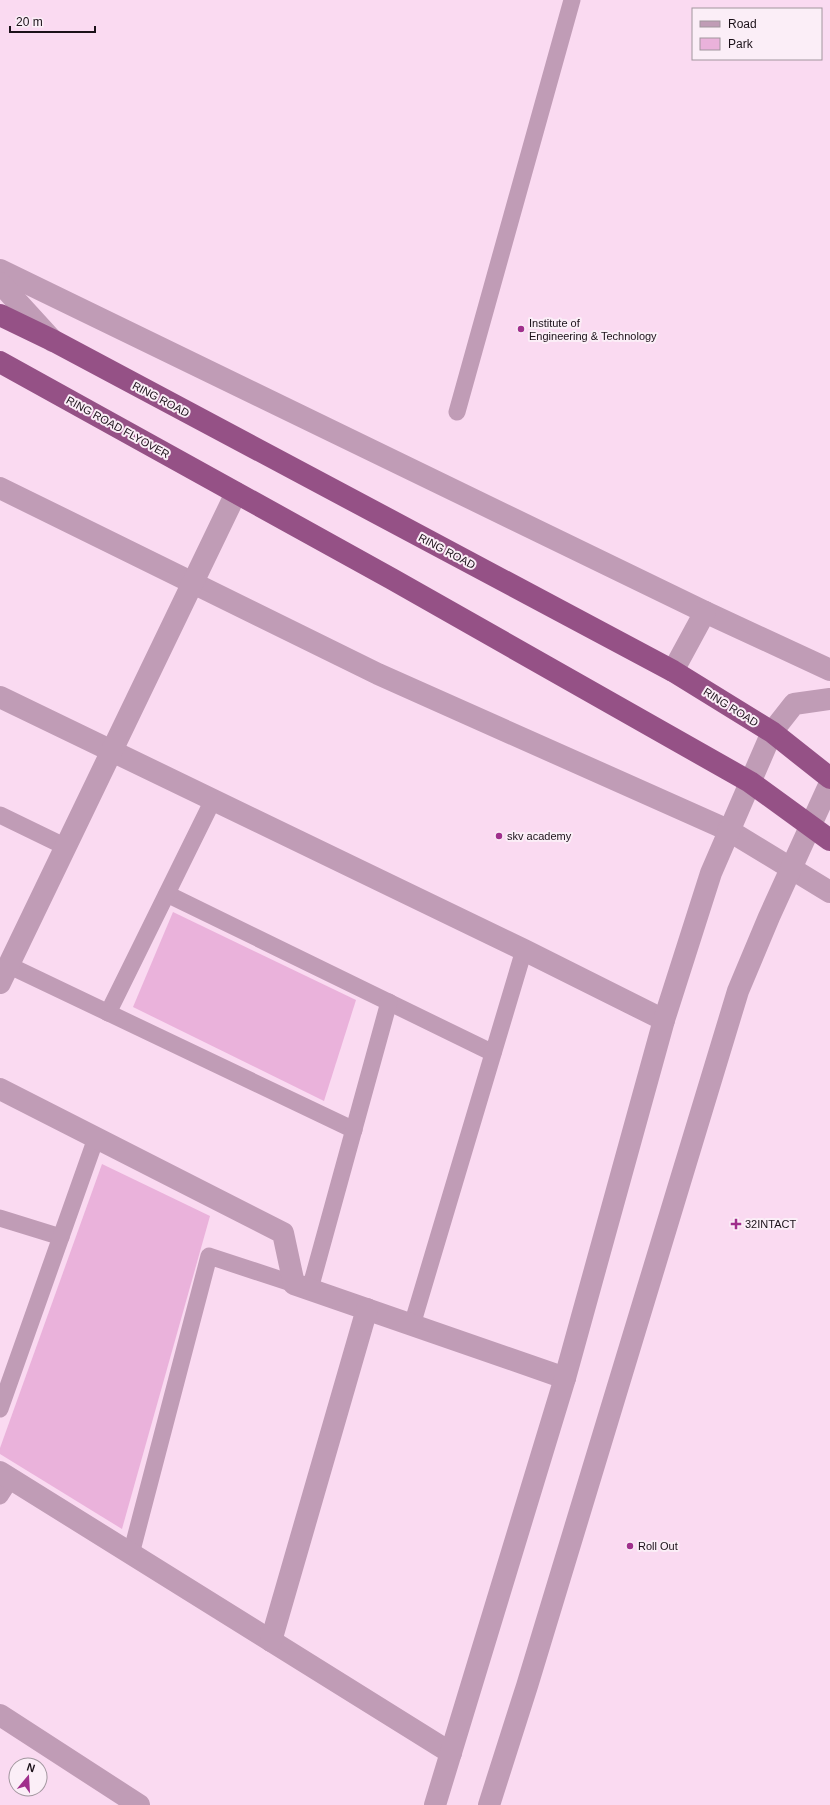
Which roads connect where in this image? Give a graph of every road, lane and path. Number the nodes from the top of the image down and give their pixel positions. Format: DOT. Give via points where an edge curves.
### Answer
graph roads {
  1 [pos="572,0"];
  2 [pos="0,270"];
  3 [pos="0,283"];
  4 [pos="0,315"];
  5 [pos="54,341"];
  6 [pos="0,362"];
  7 [pos="457,412"];
  8 [pos="0,488"];
  9 [pos="236,493"];
  10 [pos="193,582"];
  11 [pos="705,612"];
  12 [pos="830,670"];
  13 [pos="673,671"];
  14 [pos="0,697"];
  15 [pos="830,699"];
  16 [pos="772,732"];
  17 [pos="111,751"];
  18 [pos="830,778"];
  19 [pos="750,782"];
  20 [pos="830,783"];
  21 [pos="213,800"];
  22 [pos="0,815"];
  23 [pos="811,827"];
  24 [pos="728,830"];
  25 [pos="830,840"];
  26 [pos="66,847"];
  27 [pos="792,868"];
  28 [pos="830,892"];
  29 [pos="168,894"];
  30 [pos="524,950"];
  31 [pos="4,974"];
  32 [pos="389,1002"];
  33 [pos="108,1013"];
  34 [pos="664,1020"];
  35 [pos="493,1053"];
  36 [pos="0,1089"];
  37 [pos="354,1130"];
  38 [pos="96,1138"];
  39 [pos="0,1218"];
  40 [pos="61,1237"];
  41 [pos="302,1287"];
  42 [pos="367,1309"];
  43 [pos="412,1325"];
  44 [pos="565,1378"];
  45 [pos="0,1409"];
  46 [pos="4,1482"];
  47 [pos="131,1554"];
  48 [pos="271,1641"];
  49 [pos="0,1715"];
  50 [pos="451,1753"];
  51 [pos="139,1805"];
  52 [pos="435,1805"];
  53 [pos="489,1805"];
  1 -- 7 [label="lane"];
  2 -- 11 [label="street"];
  3 -- 5 [label="street"];
  4 -- 5 [label="highway"];
  5 -- 13 [label="highway, RING ROAD"];
  6 -- 9 [label="highway, RING ROAD FLYOVER"];
  8 -- 10 [label="street"];
  9 -- 10 [label="street"];
  9 -- 19 [label="highway"];
  10 -- 17 [label="street"];
  10 -- 24 [label="street" via="378,674"];
  11 -- 12 [label="street"];
  11 -- 13 [label="street"];
  13 -- 16 [label="highway, RING ROAD"];
  14 -- 17 [label="street"];
  15 -- 16 [label="street" via="794,704"];
  16 -- 18 [label="highway, RING ROAD"];
  16 -- 19 [label="street"];
  17 -- 21 [label="street"];
  17 -- 26 [label="street"];
  19 -- 23 [label="highway"];
  19 -- 24 [label="street"];
  20 -- 23 [label="street"];
  21 -- 29 [label="lane"];
  21 -- 30 [label="street"];
  22 -- 26 [label="lane"];
  23 -- 25 [label="highway"];
  23 -- 27 [label="street"];
  24 -- 27 [label="street"];
  24 -- 34 [label="street" via="711,873"];
  26 -- 31 [label="street"];
  27 -- 28 [label="street"];
  27 -- 53 [label="street" via="738,991"];
  29 -- 32 [label="lane"];
  29 -- 33 [label="lane"];
  30 -- 34 [label="street"];
  30 -- 35 [label="lane"];
  31 -- 33 [label="lane"];
  32 -- 35 [label="lane"];
  32 -- 37 [label="lane"];
  33 -- 37 [label="lane"];
  34 -- 44 [label="street"];
  35 -- 43 [label="lane"];
  36 -- 38 [label="street"];
  37 -- 41 [label="lane"];
  38 -- 40 [label="lane"];
  38 -- 41 [label="street" via="283,1233"];
  39 -- 40 [label="lane"];
  40 -- 45 [label="lane"];
  41 -- 42 [label="street"];
  41 -- 47 [label="lane" via="209,1256"];
  42 -- 43 [label="street"];
  42 -- 48 [label="street"];
  43 -- 44 [label="street"];
  44 -- 50 [label="street"];
  46 -- 47 [label="street"];
  47 -- 48 [label="street"];
  48 -- 50 [label="street"];
  49 -- 51 [label="street"];
  50 -- 52 [label="street"];
}
